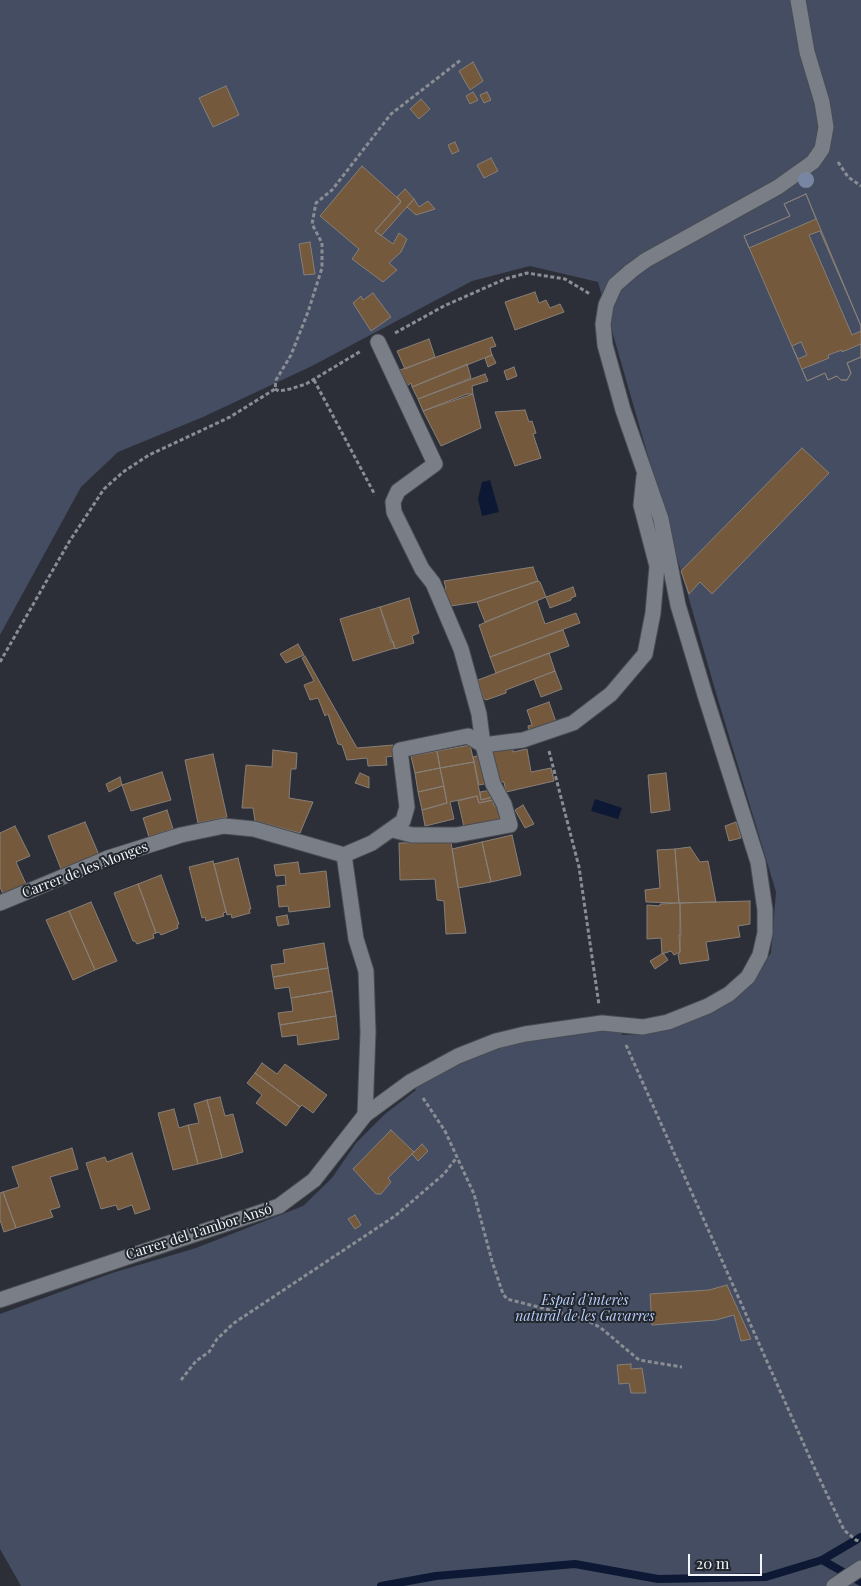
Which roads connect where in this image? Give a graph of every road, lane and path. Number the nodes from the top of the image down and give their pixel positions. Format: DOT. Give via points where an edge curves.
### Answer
graph roads {
  1 [pos="798,0"];
  2 [pos="462,59"];
  3 [pos="825,139"];
  4 [pos="861,186"];
  5 [pos="606,305"];
  6 [pos="378,342"];
  7 [pos="314,380"];
  8 [pos="275,389"];
  9 [pos="644,468"];
  10 [pos="394,512"];
  11 [pos="0,662"];
  12 [pos="545,733"];
  13 [pos="484,745"];
  14 [pos="393,830"];
  15 [pos="344,855"];
  16 [pos="0,903"];
  17 [pos="602,1023"];
  18 [pos="619,1023"];
  19 [pos="410,1082"];
  20 [pos="365,1115"];
  21 [pos="457,1157"];
  22 [pos="0,1300"];
  23 [pos="682,1367"];
  24 [pos="180,1380"];
  25 [pos="861,1542"];
  26 [pos="861,1568"];
  27 [pos="837,1585"];
  1 -- 3 [label="street" via="807,52 822,102"];
  2 -- 8 [label="path" via="391,114 332,190 316,203 312,224 322,244 322,268"];
  3 -- 4 [label="path" via="848,177"];
  3 -- 5 [label="street, Carrer del Tambor Ansó" via="813,162 778,187 631,271 615,284"];
  5 -- 6 [label="path" via="565,279 526,272 444,306"];
  5 -- 9 [label="street, Carrer del Tambor Ansó" via="603,324 605,345"];
  6 -- 7 [label="path"];
  6 -- 10 [label="street" via="435,464 398,491 393,502"];
  7 -- 8 [label="path" via="290,389"];
  7 -- 10 [label="path" via="379,502"];
  8 -- 11 [label="path" via="230,416 149,455 104,489 69,542"];
  9 -- 12 [label="street" via="642,505 657,566 645,654 603,700 573,723"];
  9 -- 18 [label="street, Carrer del Tambor Ansó" via="704,696 758,862 766,910 765,933 760,955 748,977 729,994 668,1022 643,1027"];
  10 -- 13 [label="street" via="422,569 433,584 461,649"];
  12 -- 13 [label="street" via="524,740"];
  12 -- 17 [label="path" via="579,867"];
  13 -- 14 [label="street" via="468,736 400,750 407,807 403,821"];
  13 -- 14 [label="street" via="493,784 510,824 456,836 412,835"];
  14 -- 15 [label="street"];
  15 -- 16 [label="street, Carrer de les Monges" via="254,829 224,826 181,834 108,858"];
  15 -- 20 [label="street" via="356,939 366,971"];
  17 -- 18 [label="street, Carrer del Tambor Ansó"];
  17 -- 19 [label="street, Carrer del Tambor Ansó" via="496,1041 458,1056"];
  18 -- 25 [label="path" via="631,1058 814,1467 844,1530"];
  19 -- 20 [label="street, Carrer del Tambor Ansó"];
  19 -- 21 [label="path" via="440,1123"];
  20 -- 22 [label="street, Carrer del Tambor Ansó" via="314,1180 279,1206"];
  21 -- 23 [label="path" via="474,1194 492,1261 507,1299 585,1319 601,1328 639,1360"];
  21 -- 24 [label="path" via="439,1179 395,1216 234,1323"];
  26 -- 27 [label="street"];
}
